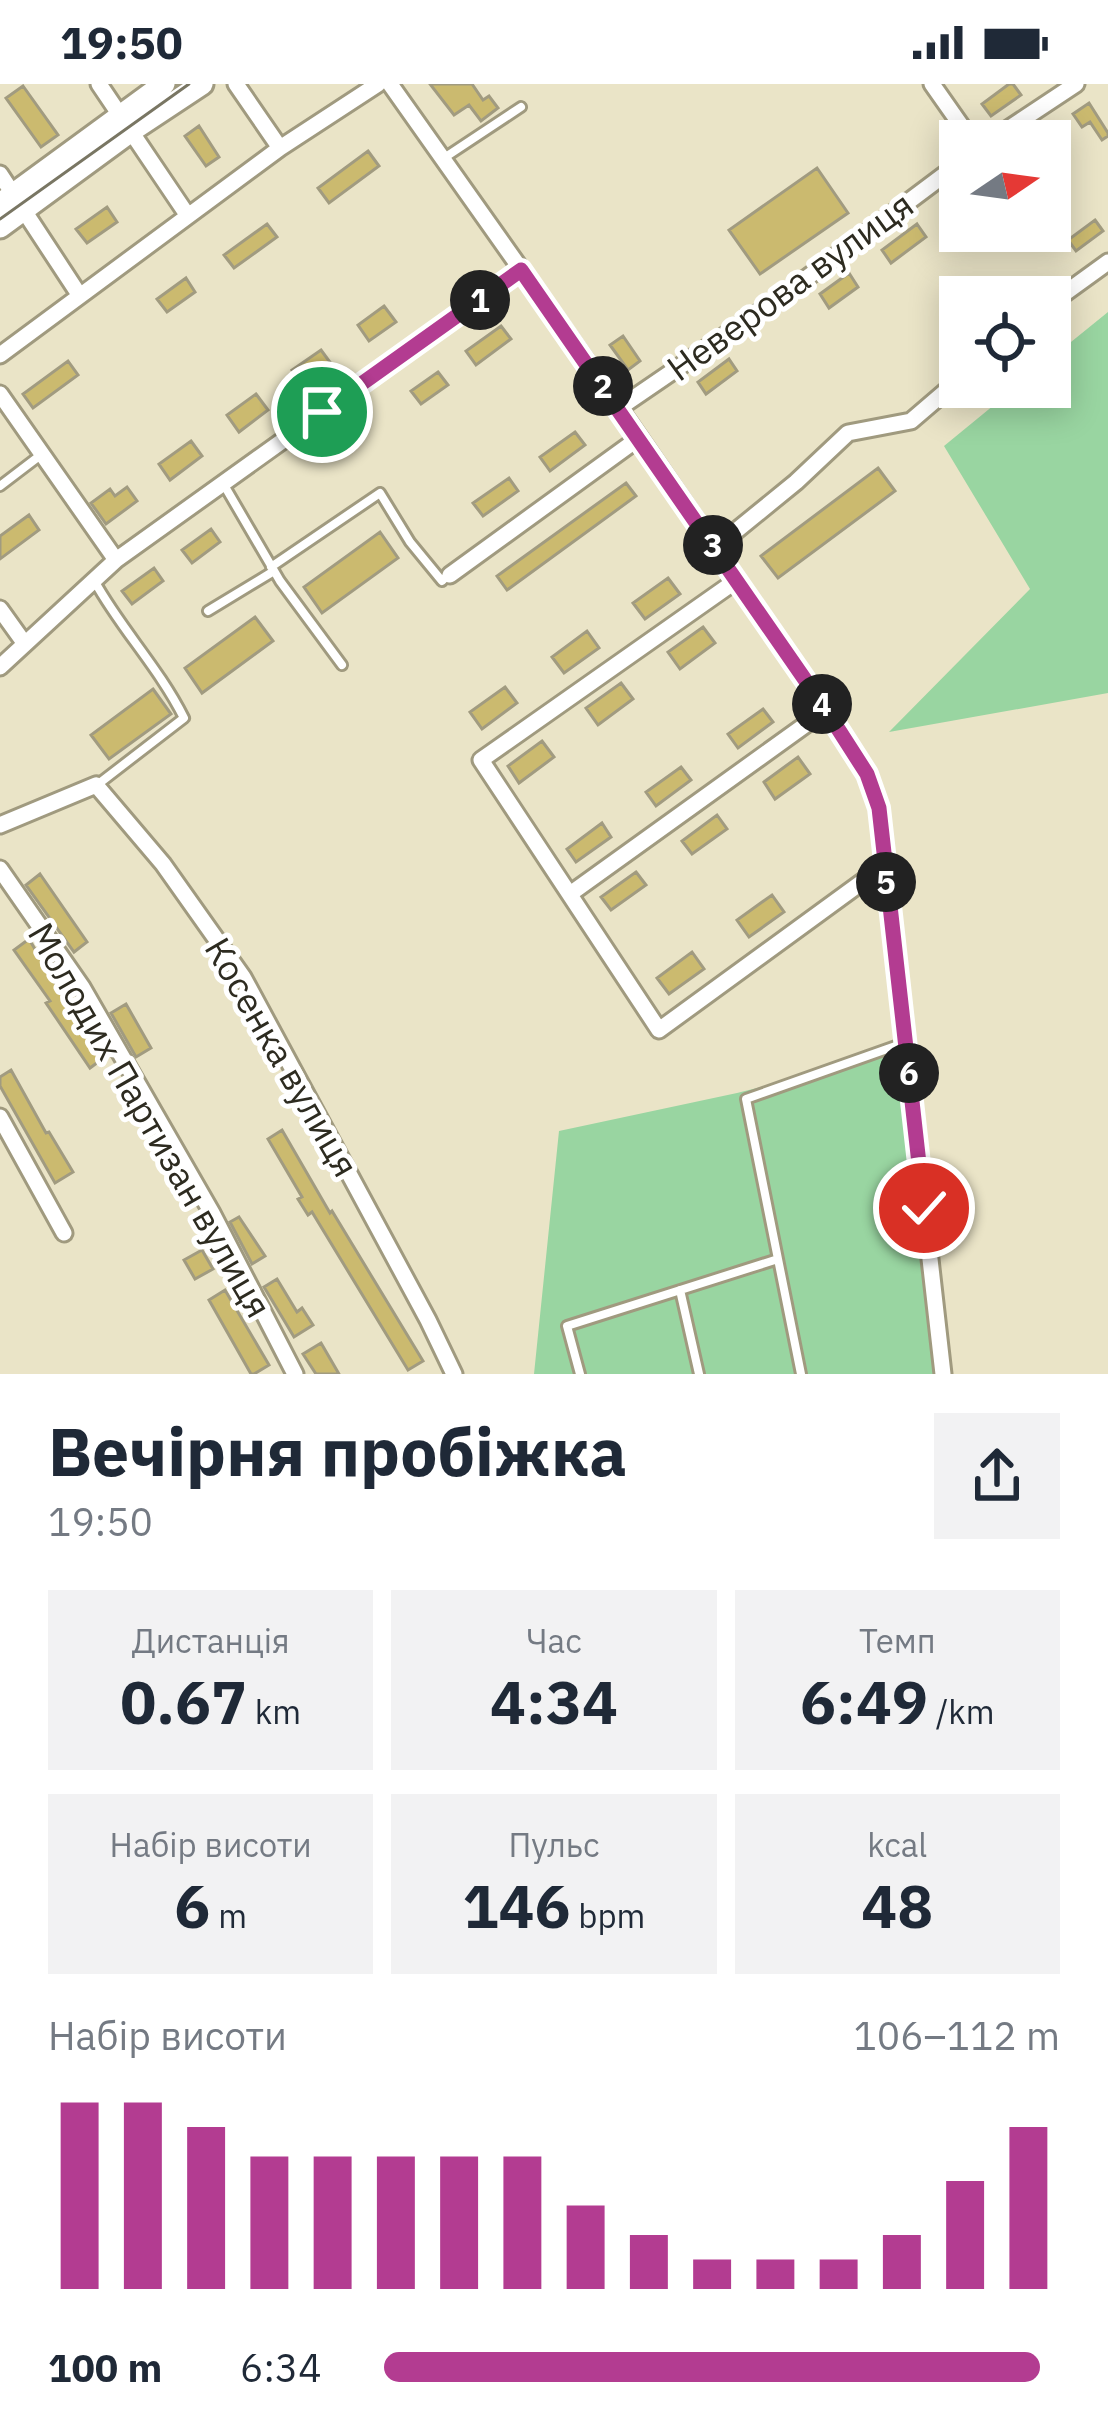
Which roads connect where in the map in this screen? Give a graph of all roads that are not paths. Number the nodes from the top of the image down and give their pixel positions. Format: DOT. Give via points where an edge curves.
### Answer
graph roads {
  1 [pos="99,84"];
  2 [pos="164,84"];
  3 [pos="202,84"];
  4 [pos="236,84"];
  5 [pos="378,84"];
  6 [pos="390,84"];
  7 [pos="932,84"];
  8 [pos="1076,84"];
  9 [pos="521,107"];
  10 [pos="957,120"];
  11 [pos="1022,120"];
  12 [pos="125,123"];
  13 [pos="280,148"];
  14 [pos="442,158"];
  15 [pos="0,174"];
  16 [pos="939,179"];
  17 [pos="13,202"];
  18 [pos="188,216"];
  19 [pos="0,227"];
  20 [pos="1108,262"];
  21 [pos="521,270"];
  22 [pos="1071,289"];
  23 [pos="80,296"];
  24 [pos="0,355"];
  25 [pos="0,394"];
  26 [pos="939,397"];
  27 [pos="619,408"];
  28 [pos="639,437"];
  29 [pos="42,454"];
  30 [pos="223,483"];
  31 [pos="0,486"];
  32 [pos="715,548"];
  33 [pos="116,560"];
  34 [pos="272,569"];
  35 [pos="450,574"];
  36 [pos="94,580"];
  37 [pos="737,580"];
  38 [pos="0,609"];
  39 [pos="208,611"];
  40 [pos="25,644"];
  41 [pos="342,664"];
  42 [pos="0,668"];
  43 [pos="826,710"];
  44 [pos="96,785"];
  45 [pos="0,825"];
  46 [pos="884,866"];
  47 [pos="0,869"];
  48 [pos="570,894"];
  49 [pos="906,1043"];
  50 [pos="0,1117"];
  51 [pos="64,1233"];
  52 [pos="778,1259"];
  53 [pos="680,1290"];
  54 [pos="295,1374"];
  55 [pos="454,1374"];
  56 [pos="580,1374"];
  57 [pos="699,1374"];
  58 [pos="801,1374"];
  59 [pos="943,1374"];
  1 -- 12 [label="street"];
  2 -- 12 [label="main road"];
  3 -- 12 [label="main road"];
  4 -- 13 [label="street"];
  5 -- 13 [label="street"];
  6 -- 14 [label="street"];
  7 -- 10 [label="street"];
  8 -- 11 [label="street"];
  9 -- 14 [label="lane"];
  12 -- 17 [label="main road"];
  12 -- 18 [label="street"];
  13 -- 18 [label="street"];
  14 -- 21 [label="street"];
  15 -- 17 [label="street"];
  16 -- 27 [label="street, Неверова вулиця"];
  17 -- 19 [label="main road"];
  17 -- 23 [label="street"];
  18 -- 23 [label="street"];
  20 -- 22 [label="street"];
  21 -- 27 [label="street"];
  21 -- 30 [label="street"];
  23 -- 24 [label="street"];
  25 -- 29 [label="street"];
  26 -- 32 [label="street" via="910,421 848,433"];
  27 -- 28 [label="street"];
  28 -- 32 [label="street"];
  28 -- 35 [label="street"];
  29 -- 31 [label="lane"];
  29 -- 33 [label="street"];
  30 -- 33 [label="street"];
  30 -- 34 [label="lane"];
  32 -- 37 [label="street"];
  33 -- 36 [label="street"];
  34 -- 35 [label="lane" via="380,493 442,581"];
  34 -- 39 [label="lane"];
  34 -- 41 [label="lane"];
  36 -- 40 [label="street"];
  36 -- 44 [label="lane" via="184,718"];
  37 -- 43 [label="street"];
  37 -- 48 [label="street" via="481,760"];
  38 -- 40 [label="street"];
  40 -- 42 [label="street"];
  43 -- 46 [label="street" via="867,774"];
  43 -- 48 [label="street"];
  44 -- 45 [label="street"];
  44 -- 55 [label="street, Косенка вулиця" via="243,977"];
  46 -- 48 [label="street" via="659,1030"];
  46 -- 49 [label="street"];
  47 -- 54 [label="street, Молодих Партизан вулиця" via="82,987"];
  49 -- 52 [label="lane" via="746,1099"];
  49 -- 59 [label="street"];
  50 -- 51 [label="street"];
  52 -- 53 [label="lane"];
  52 -- 58 [label="lane"];
  53 -- 56 [label="lane" via="567,1326"];
  53 -- 57 [label="lane"];
}
